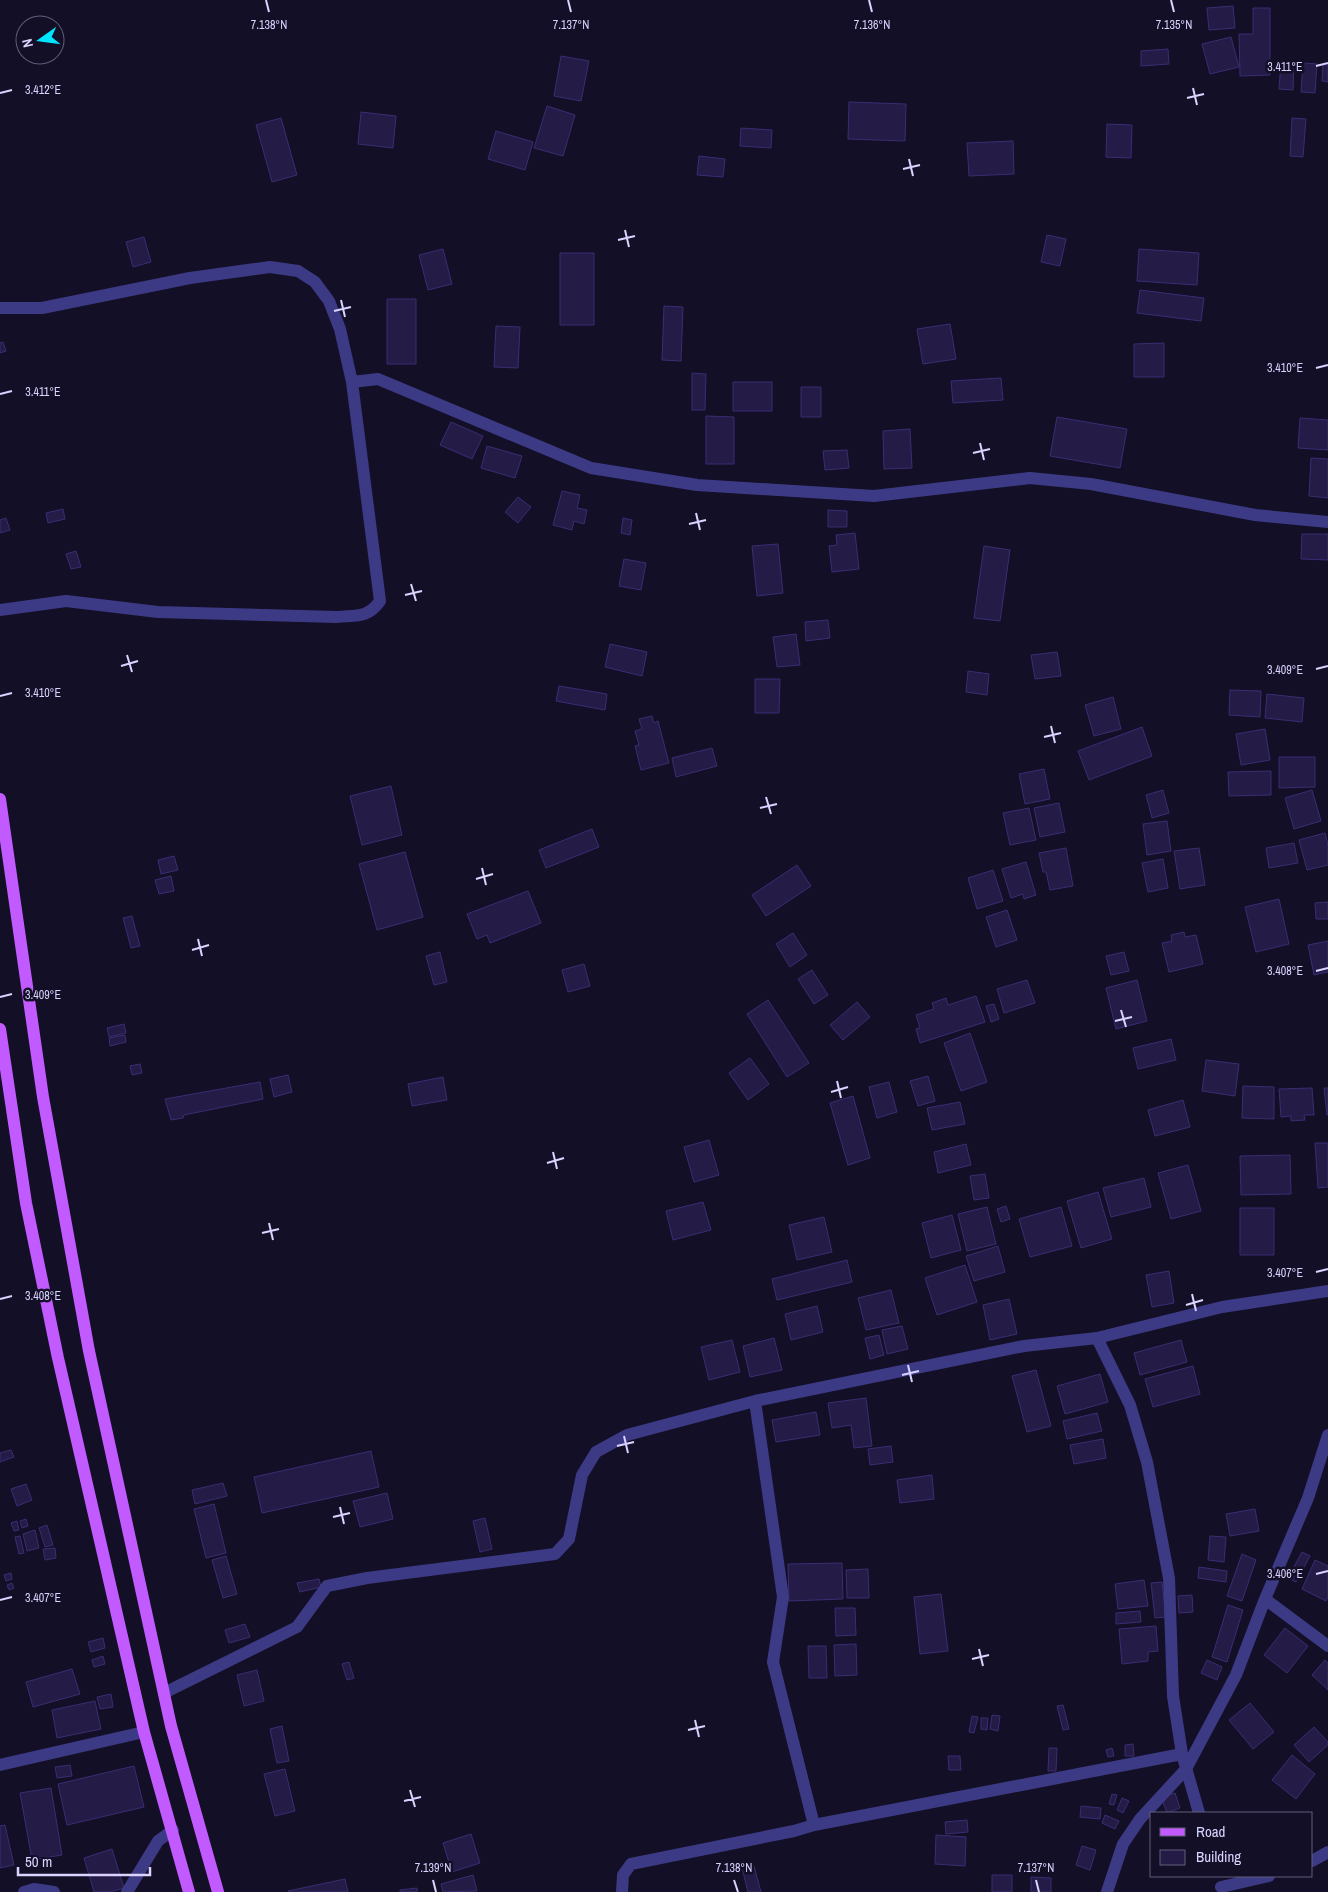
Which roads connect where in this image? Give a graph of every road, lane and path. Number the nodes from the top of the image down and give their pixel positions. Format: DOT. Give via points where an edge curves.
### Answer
graph roads {
  1 [pos="0,308"];
  2 [pos="352,382"];
  3 [pos="1328,522"];
  4 [pos="0,610"];
  5 [pos="0,799"];
  6 [pos="0,1029"];
  7 [pos="1328,1291"];
  8 [pos="1097,1338"];
  9 [pos="755,1401"];
  10 [pos="1328,1434"];
  11 [pos="1265,1599"];
  12 [pos="1328,1646"];
  13 [pos="164,1693"];
  14 [pos="144,1732"];
  15 [pos="1182,1754"];
  16 [pos="0,1765"];
  17 [pos="1186,1768"];
  18 [pos="1200,1812"];
  19 [pos="814,1825"];
  20 [pos="173,1830"];
  21 [pos="1328,1852"];
  22 [pos="1313,1860"];
  23 [pos="1264,1877"];
  24 [pos="1221,1885"];
  25 [pos="24,1892"];
  26 [pos="54,1892"];
  27 [pos="127,1892"];
  28 [pos="189,1892"];
  29 [pos="218,1892"];
  30 [pos="622,1892"];
  31 [pos="1107,1892"];
  1 -- 2 [label="street" via="42,308 190,278 270,267 298,271 316,282 330,301 340,328"];
  2 -- 3 [label="street" via="378,379 591,468 697,485 874,496 1030,478 1092,484 1255,515"];
  2 -- 4 [label="street" via="380,601 374,610 364,615 337,617 158,612 66,600"];
  5 -- 13 [label="main road" via="60,1198 89,1351"];
  6 -- 14 [label="main road" via="26,1203 44,1291"];
  7 -- 8 [label="street" via="1222,1307"];
  8 -- 9 [label="street" via="1024,1346"];
  8 -- 15 [label="street" via="1130,1405 1147,1462 1169,1578 1173,1696"];
  9 -- 13 [label="street" via="627,1435 596,1452 582,1475 569,1539 555,1554 327,1586 297,1627"];
  9 -- 19 [label="street" via="782,1597 773,1662"];
  10 -- 11 [label="street" via="1308,1498"];
  11 -- 12 [label="street"];
  11 -- 17 [label="street" via="1236,1675"];
  13 -- 29 [label="main road"];
  14 -- 16 [label="street"];
  14 -- 20 [label="main road"];
  15 -- 17 [label="street"];
  15 -- 19 [label="street"];
  17 -- 18 [label="street"];
  17 -- 31 [label="street" via="1140,1819 1123,1844"];
  19 -- 30 [label="street" via="630,1864 623,1875"];
  20 -- 27 [label="street" via="158,1841"];
  20 -- 28 [label="main road"];
  21 -- 22 [label="street"];
  23 -- 24 [label="street"];
  25 -- 26 [label="street" via="34,1889"];
}
